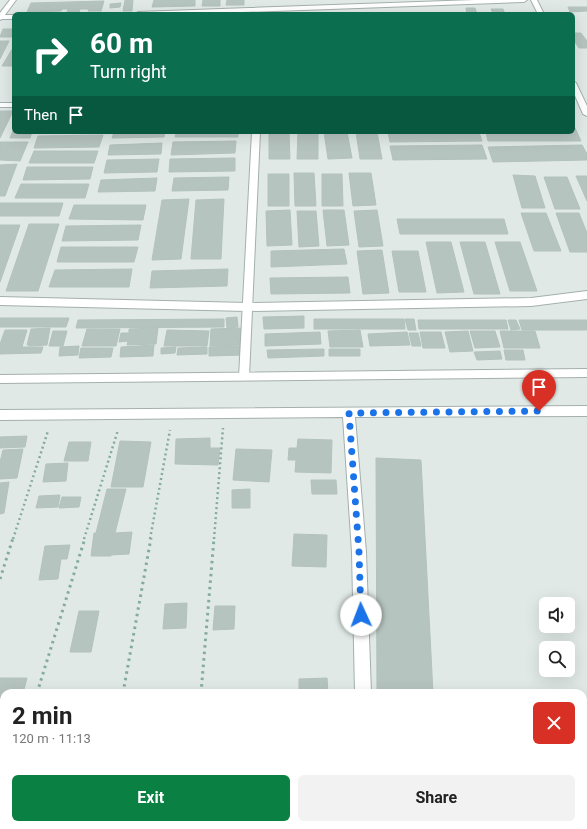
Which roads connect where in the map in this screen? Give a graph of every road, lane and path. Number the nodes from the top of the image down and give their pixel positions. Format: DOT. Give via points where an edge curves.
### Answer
graph roads {
  1 [pos="13,0"];
  2 [pos="294,0"];
  3 [pos="524,0"];
  4 [pos="534,0"];
  5 [pos="294,8"];
  6 [pos="276,12"];
  7 [pos="540,12"];
  8 [pos="0,17"];
  9 [pos="12,17"];
  10 [pos="575,88"];
  11 [pos="580,100"];
  12 [pos="0,105"];
  13 [pos="12,105"];
  14 [pos="587,114"];
  15 [pos="256,134"];
  16 [pos="587,295"];
  17 [pos="0,301"];
  18 [pos="248,307"];
  19 [pos="587,373"];
  20 [pos="244,377"];
  21 [pos="0,380"];
  22 [pos="587,411"];
  23 [pos="349,413"];
  24 [pos="122,414"];
  25 [pos="173,414"];
  26 [pos="224,414"];
  27 [pos="0,415"];
  28 [pos="54,415"];
  29 [pos="0,579"];
  30 [pos="38,689"];
  31 [pos="124,689"];
  32 [pos="201,689"];
  33 [pos="363,689"];
  1 -- 8 [label="street"];
  2 -- 5 [label="lane"];
  3 -- 5 [label="lane"];
  4 -- 7 [label="lane"];
  5 -- 6 [label="lane"];
  8 -- 9 [label="lane"];
  10 -- 11 [label="lane"];
  11 -- 14 [label="lane"];
  12 -- 13 [label="lane"];
  15 -- 18 [label="lane"];
  16 -- 18 [label="street" via="531,302"];
  17 -- 18 [label="street"];
  18 -- 20 [label="lane"];
  19 -- 20 [label="street"];
  20 -- 21 [label="street"];
  22 -- 23 [label="street"];
  23 -- 26 [label="street"];
  23 -- 33 [label="street" via="359,552"];
  24 -- 25 [label="street"];
  24 -- 28 [label="street"];
  24 -- 30 [label="path"];
  25 -- 26 [label="street"];
  25 -- 31 [label="path"];
  26 -- 32 [label="path"];
  27 -- 28 [label="street"];
  28 -- 29 [label="path"];
}
